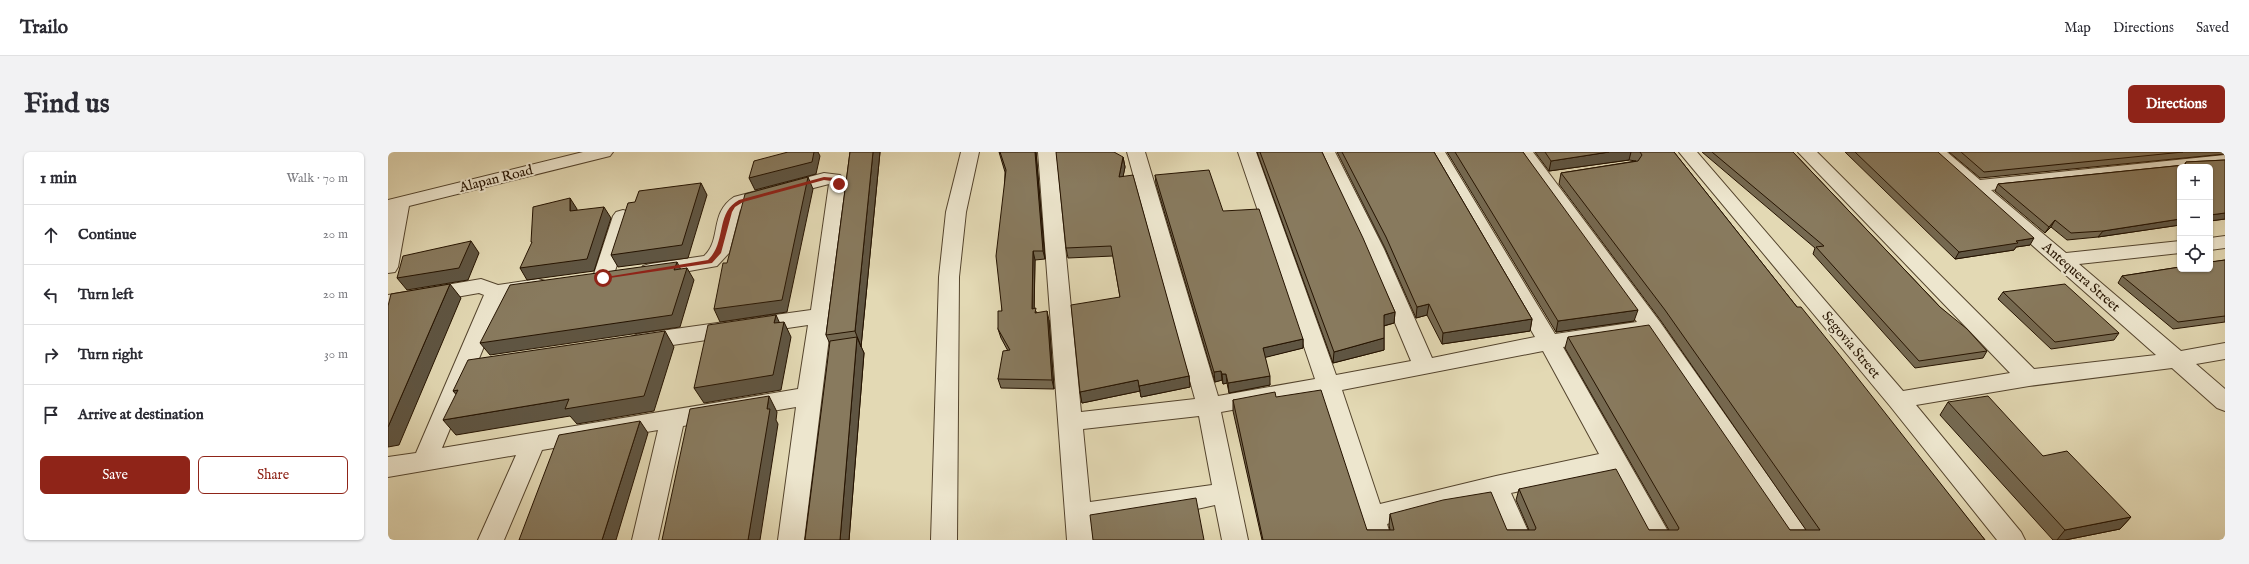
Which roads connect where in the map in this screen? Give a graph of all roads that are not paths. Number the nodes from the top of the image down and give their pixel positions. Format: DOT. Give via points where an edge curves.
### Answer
graph roads {
  1 [pos="604,152"];
  2 [pos="970,152"];
  3 [pos="1047,152"];
  4 [pos="1136,152"];
  5 [pos="1247,152"];
  6 [pos="1326,152"];
  7 [pos="1436,152"];
  8 [pos="1524,152"];
  9 [pos="1688,152"];
  10 [pos="1807,152"];
  11 [pos="1936,152"];
  12 [pos="549,159"];
  13 [pos="2225,160"];
  14 [pos="1976,186"];
  15 [pos="394,205"];
  16 [pos="623,216"];
  17 [pos="2225,242"];
  18 [pos="2213,244"];
  19 [pos="2177,247"];
  20 [pos="2062,260"];
  21 [pos="388,267"];
  22 [pos="557,284"];
  23 [pos="496,292"];
  24 [pos="388,302"];
  25 [pos="820,316"];
  26 [pos="1652,327"];
  27 [pos="1549,342"];
  28 [pos="622,345"];
  29 [pos="2225,351"];
  30 [pos="2176,360"];
  31 [pos="488,364"];
  32 [pos="464,368"];
  33 [pos="1425,368"];
  34 [pos="2029,378"];
  35 [pos="1328,384"];
  36 [pos="809,396"];
  37 [pos="1898,400"];
  38 [pos="2225,402"];
  39 [pos="1209,406"];
  40 [pos="673,419"];
  41 [pos="1070,422"];
  42 [pos="533,443"];
  43 [pos="1616,460"];
  44 [pos="425,461"];
  45 [pos="388,467"];
  46 [pos="1496,486"];
  47 [pos="1226,492"];
  48 [pos="1078,514"];
  49 [pos="1375,529"];
  50 [pos="491,540"];
  51 [pos="644,540"];
  52 [pos="791,540"];
  53 [pos="944,540"];
  54 [pos="1080,540"];
  55 [pos="1235,540"];
  56 [pos="1519,540"];
  57 [pos="1660,540"];
  58 [pos="1800,540"];
  59 [pos="2012,540"];
  1 -- 12 [label="street, Alapan Road"];
  2 -- 53 [label="street" via="956,212 949,277"];
  3 -- 41 [label="street"];
  4 -- 39 [label="street"];
  5 -- 35 [label="street"];
  6 -- 33 [label="street" via="1374,249"];
  7 -- 27 [label="street"];
  8 -- 26 [label="street" via="1551,177"];
  9 -- 37 [label="street, Segovia Street"];
  10 -- 34 [label="street"];
  11 -- 14 [label="street, Antequera Street"];
  12 -- 15 [label="street, Alapan Road"];
  13 -- 14 [label="street"];
  14 -- 20 [label="street, Antequera Street"];
  15 -- 21 [label="street"];
  16 -- 25 [label="street" via="595,278 710,261 718,253 732,206 741,201 824,178 834,179 839,184"];
  17 -- 18 [label="street"];
  19 -- 20 [label="street"];
  20 -- 30 [label="street, Antequera Street"];
  22 -- 23 [label="street"];
  23 -- 24 [label="street" via="481,286"];
  23 -- 32 [label="street"];
  25 -- 28 [label="street"];
  25 -- 36 [label="street"];
  26 -- 27 [label="street"];
  26 -- 58 [label="street"];
  27 -- 33 [label="street"];
  27 -- 43 [label="street"];
  29 -- 30 [label="street"];
  30 -- 34 [label="street"];
  30 -- 38 [label="street, Antequera Street"];
  31 -- 32 [label="street"];
  32 -- 44 [label="street"];
  33 -- 35 [label="street"];
  34 -- 37 [label="street"];
  35 -- 39 [label="street"];
  35 -- 49 [label="street"];
  36 -- 40 [label="street"];
  36 -- 52 [label="street"];
  37 -- 59 [label="street, Segovia Street"];
  39 -- 41 [label="street"];
  39 -- 47 [label="street"];
  40 -- 42 [label="street"];
  40 -- 51 [label="street"];
  41 -- 48 [label="street"];
  42 -- 44 [label="street"];
  42 -- 50 [label="street"];
  43 -- 46 [label="street"];
  43 -- 57 [label="street"];
  44 -- 45 [label="street"];
  46 -- 49 [label="street"];
  46 -- 56 [label="street"];
  47 -- 48 [label="street" via="1197,499"];
  47 -- 55 [label="street"];
  48 -- 54 [label="street"];
}
